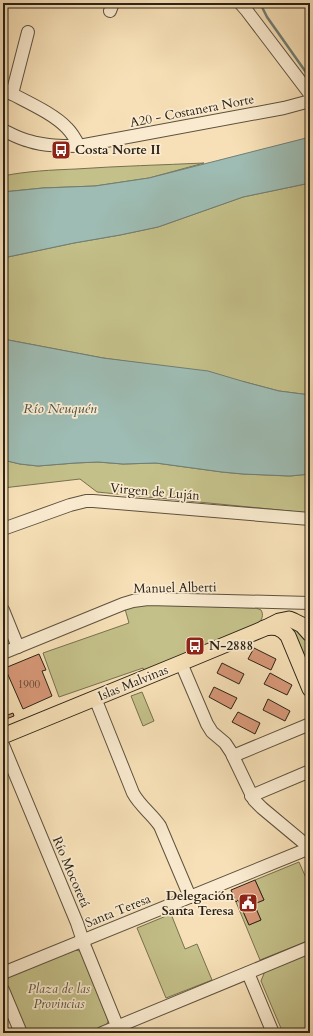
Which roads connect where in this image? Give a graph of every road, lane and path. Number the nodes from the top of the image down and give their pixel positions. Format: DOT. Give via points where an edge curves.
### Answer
graph roads {
  1 [pos="240,3"];
  2 [pos="28,32"];
  3 [pos="7,91"];
  4 [pos="310,94"];
  5 [pos="310,100"];
  6 [pos="3,130"];
  7 [pos="79,146"];
  8 [pos="310,519"];
  9 [pos="3,529"];
  10 [pos="310,603"];
  11 [pos="3,610"];
  12 [pos="263,629"];
  13 [pos="310,634"];
  14 [pos="18,647"];
  15 [pos="3,654"];
  16 [pos="181,663"];
  17 [pos="310,689"];
  18 [pos="95,698"];
  19 [pos="310,724"];
  20 [pos="3,736"];
  21 [pos="3,745"];
  22 [pos="233,756"];
  23 [pos="310,771"];
  24 [pos="251,796"];
  25 [pos="310,848"];
  26 [pos="190,897"];
  27 [pos="82,941"];
  28 [pos="310,947"];
  29 [pos="3,973"];
  30 [pos="248,973"];
  31 [pos="3,990"];
  32 [pos="119,1030"];
  33 [pos="21,1033"];
  34 [pos="102,1033"];
  35 [pos="273,1033"];
  1 -- 4 [label="street"];
  2 -- 3 [label="street"];
  3 -- 7 [label="street" via="52,115 68,128"];
  5 -- 7 [label="street, A20 - Costanera Norte" via="284,108"];
  6 -- 7 [label="street, A20 - Costanera Norte" via="28,141 58,146"];
  8 -- 9 [label="street, Virgen de Luján" via="86,501"];
  10 -- 14 [label="street, Manuel Alberti" via="140,599"];
  11 -- 14 [label="street"];
  12 -- 13 [label="main road, Islas Malvinas" via="279,621 289,620 302,626"];
  12 -- 16 [label="main road, Islas Malvinas"];
  12 -- 17 [label="main road" via="276,627 285,631"];
  14 -- 15 [label="street, Manuel Alberti"];
  16 -- 18 [label="main road, Islas Malvinas"];
  16 -- 22 [label="street" via="207,724"];
  18 -- 20 [label="main road, Islas Malvinas"];
  18 -- 26 [label="street" via="133,794 160,826"];
  19 -- 22 [label="street"];
  21 -- 27 [label="street, Río Mocoretá" via="78,923"];
  22 -- 24 [label="street"];
  23 -- 24 [label="street"];
  24 -- 25 [label="street"];
  25 -- 26 [label="street, Santa Teresa"];
  26 -- 27 [label="street, Santa Teresa"];
  27 -- 29 [label="street, Santa Teresa"];
  27 -- 32 [label="street, Río Mocoretá"];
  28 -- 30 [label="street"];
  30 -- 32 [label="street"];
  30 -- 35 [label="street"];
  31 -- 33 [label="street"];
  32 -- 34 [label="street"];
}
